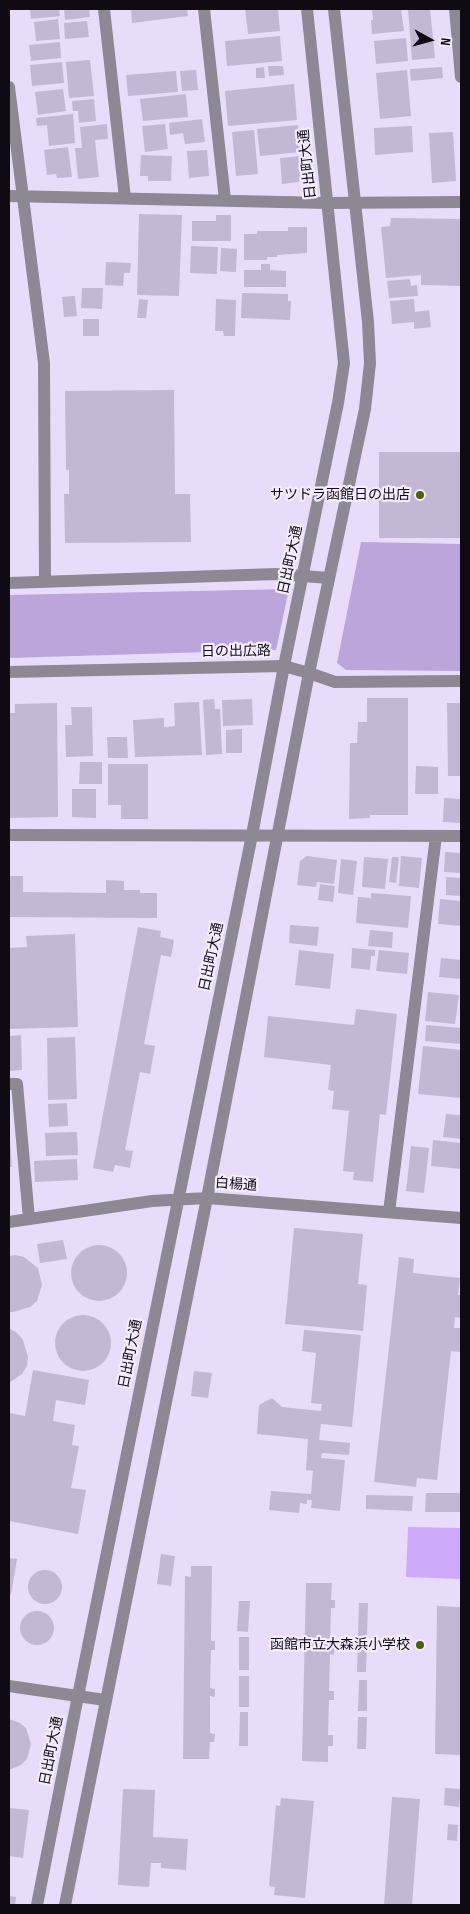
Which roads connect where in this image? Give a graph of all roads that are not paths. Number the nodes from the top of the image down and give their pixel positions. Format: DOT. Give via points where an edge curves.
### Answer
graph roads {
  1 [pos="104,9"];
  2 [pos="204,9"];
  3 [pos="307,9"];
  4 [pos="334,9"];
  5 [pos="455,9"];
  6 [pos="461,77"];
  7 [pos="9,86"];
  8 [pos="9,196"];
  9 [pos="22,196"];
  10 [pos="125,198"];
  11 [pos="226,200"];
  12 [pos="327,202"];
  13 [pos="357,202"];
  14 [pos="461,202"];
  15 [pos="303,576"];
  16 [pos="330,578"];
  17 [pos="9,582"];
  18 [pos="45,582"];
  19 [pos="284,666"];
  20 [pos="9,672"];
  21 [pos="309,673"];
  22 [pos="461,681"];
  23 [pos="9,835"];
  24 [pos="252,836"];
  25 [pos="278,836"];
  26 [pos="436,836"];
  27 [pos="461,836"];
  28 [pos="9,1084"];
  29 [pos="207,1198"];
  30 [pos="178,1200"];
  31 [pos="389,1212"];
  32 [pos="461,1218"];
  33 [pos="29,1220"];
  34 [pos="9,1222"];
  35 [pos="9,1686"];
  36 [pos="78,1696"];
  37 [pos="105,1700"];
  38 [pos="37,1905"];
  39 [pos="65,1905"];
  1 -- 10 [label="street"];
  2 -- 11 [label="street"];
  3 -- 12 [label="street, 日出町大通"];
  4 -- 13 [label="street"];
  5 -- 6 [label="street"];
  7 -- 9 [label="street"];
  8 -- 9 [label="street"];
  9 -- 10 [label="street"];
  9 -- 18 [label="street" via="44,363"];
  10 -- 11 [label="street"];
  11 -- 12 [label="street"];
  12 -- 13 [label="street"];
  12 -- 15 [label="street, 日出町大通" via="344,363"];
  13 -- 14 [label="street"];
  13 -- 16 [label="street" via="370,363 365,409"];
  15 -- 16 [label="street"];
  15 -- 18 [label="street" via="276,574"];
  15 -- 19 [label="street, 日出町大通"];
  16 -- 21 [label="street"];
  17 -- 18 [label="street"];
  19 -- 20 [label="street, 日の出広路"];
  19 -- 21 [label="street, 日の出広路"];
  19 -- 24 [label="street, 日出町大通"];
  21 -- 22 [label="street, 日の出広路" via="335,682"];
  21 -- 25 [label="street"];
  23 -- 24 [label="street"];
  24 -- 25 [label="street"];
  24 -- 30 [label="street, 日出町大通"];
  25 -- 26 [label="street"];
  25 -- 29 [label="street"];
  26 -- 27 [label="street"];
  26 -- 31 [label="street"];
  28 -- 33 [label="street" via="17,1084"];
  29 -- 30 [label="street, 白楊通"];
  29 -- 31 [label="street, 白楊通"];
  29 -- 37 [label="street"];
  30 -- 33 [label="street, 白楊通"];
  30 -- 36 [label="street, 日出町大通"];
  31 -- 32 [label="street, 白楊通"];
  33 -- 34 [label="street, 白楊通"];
  35 -- 36 [label="street"];
  36 -- 37 [label="street"];
  36 -- 38 [label="street, 日出町大通"];
  37 -- 39 [label="street"];
}
